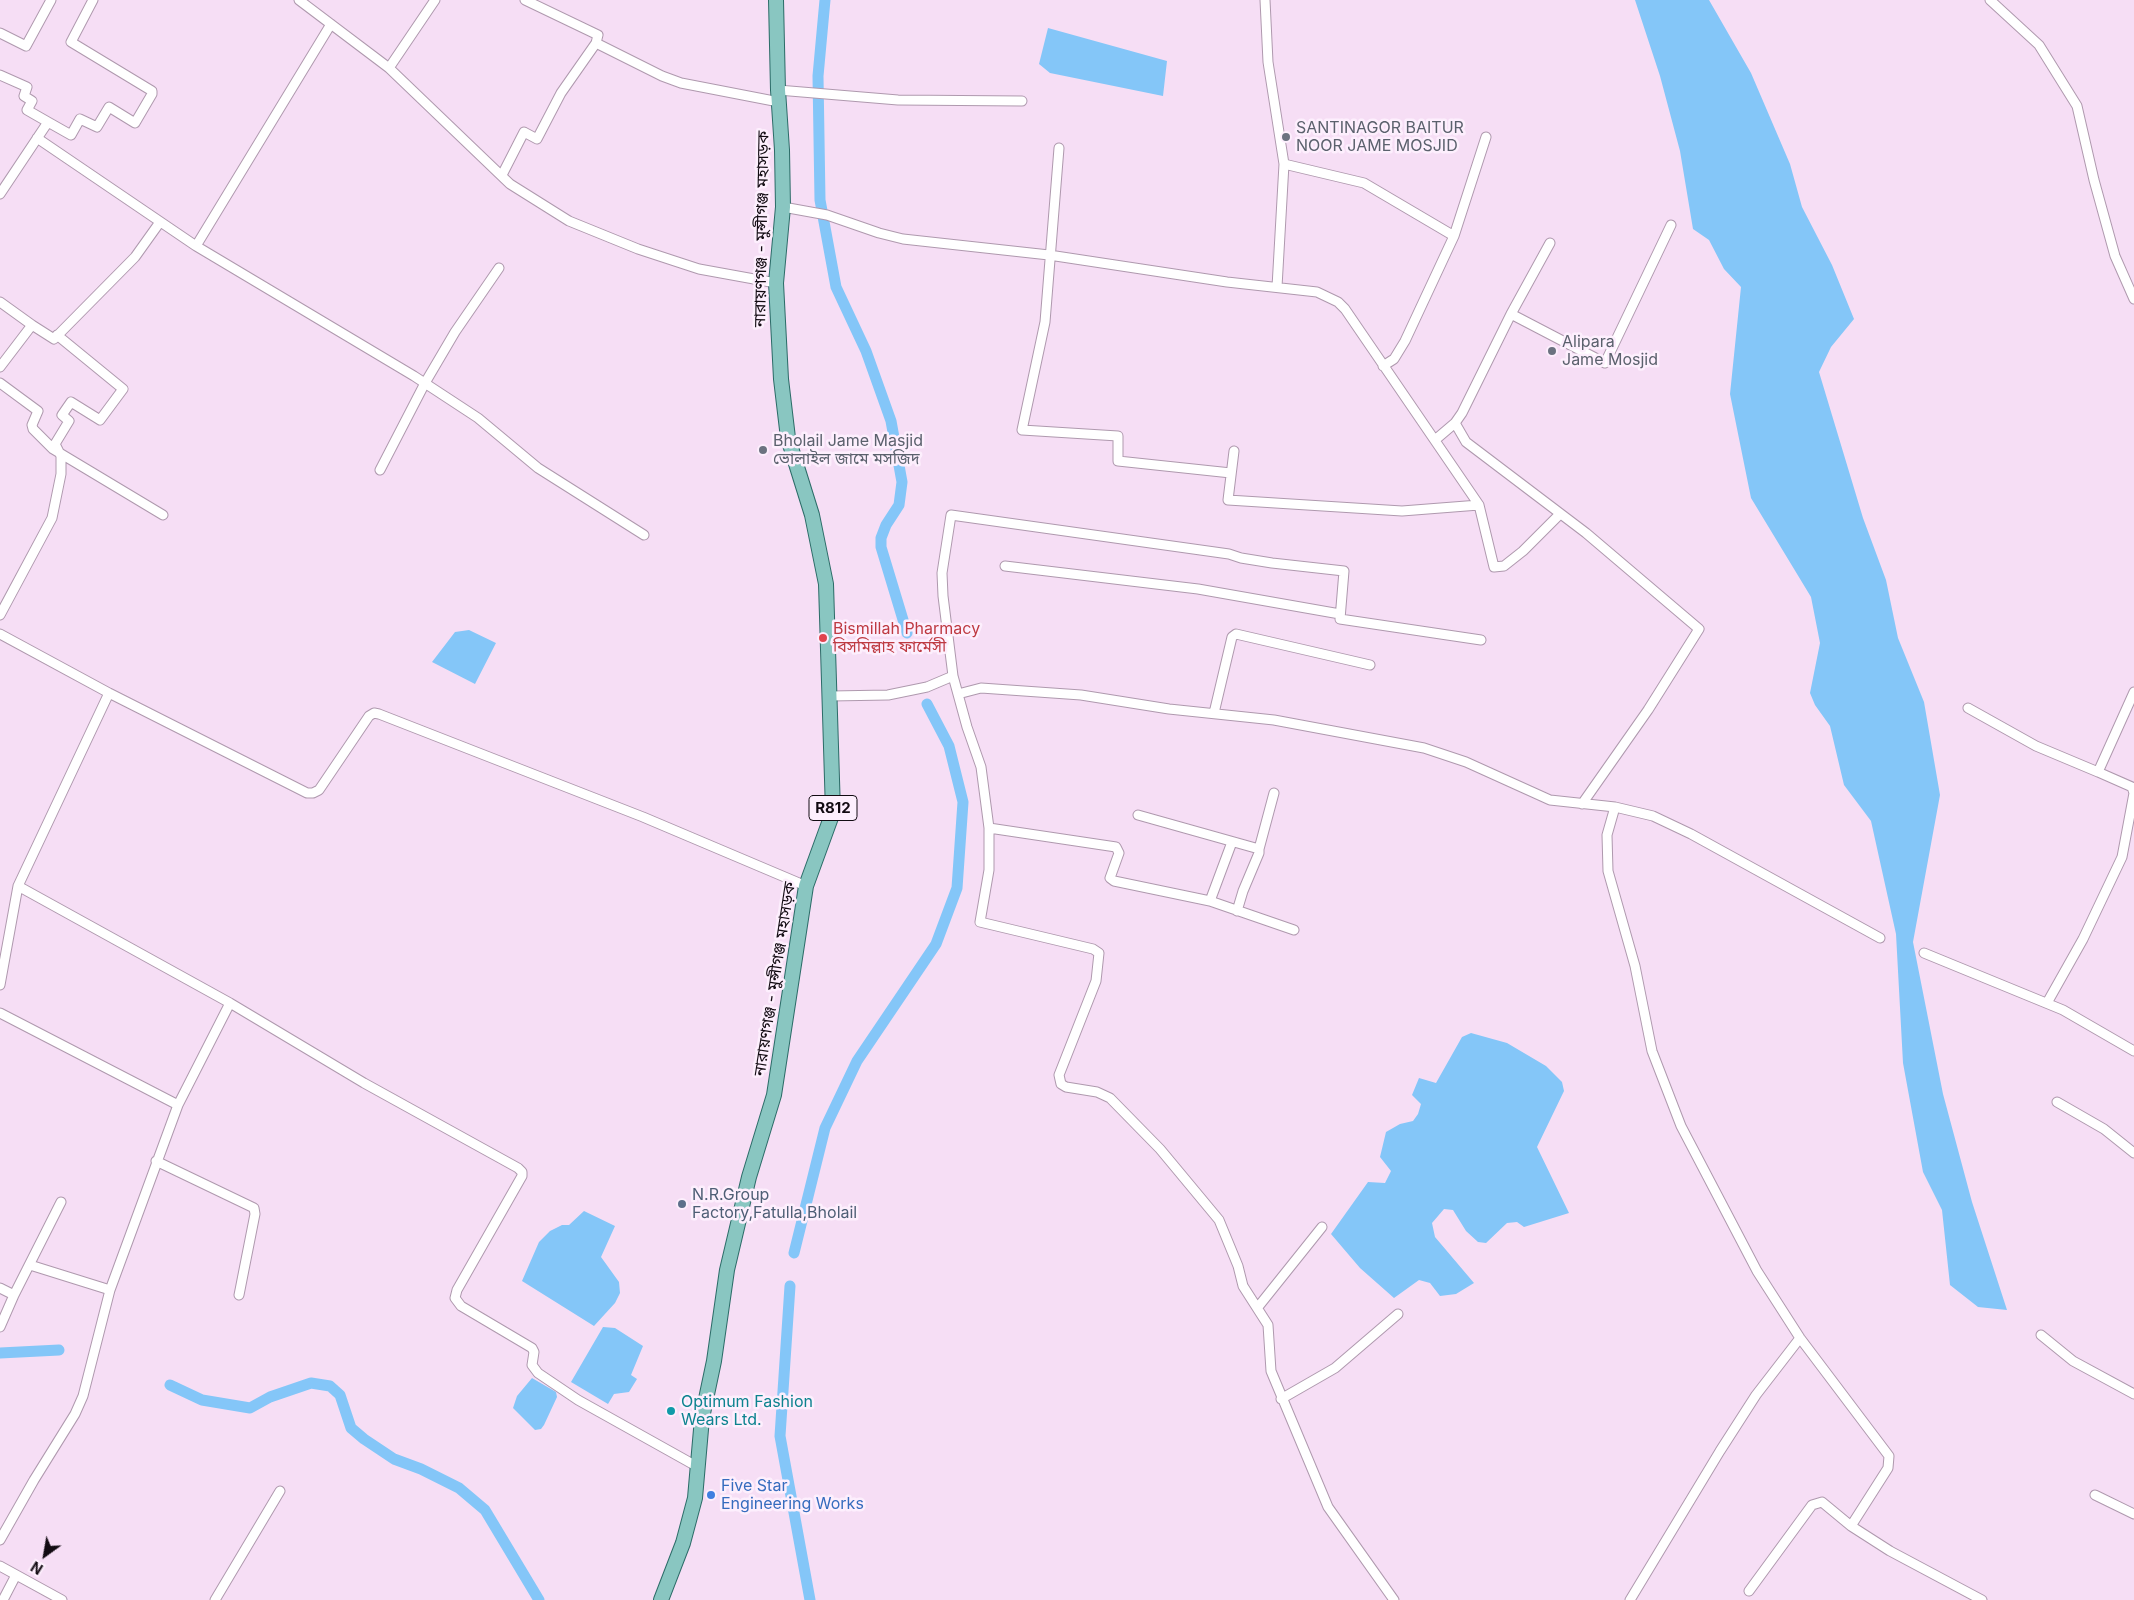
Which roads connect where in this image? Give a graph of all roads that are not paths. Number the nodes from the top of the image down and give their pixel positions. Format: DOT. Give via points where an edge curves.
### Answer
graph roads {
  1 [pos="51,0"];
  2 [pos="93,0"];
  3 [pos="299,0"];
  4 [pos="435,0"];
  5 [pos="526,0"];
  6 [pos="776,0"];
  7 [pos="1265,0"];
  8 [pos="1990,0"];
  9 [pos="330,24"];
  10 [pos="0,32"];
  11 [pos="596,43"];
  12 [pos="389,68"];
  13 [pos="0,75"];
  14 [pos="778,96"];
  15 [pos="1022,101"];
  16 [pos="48,122"];
  17 [pos="1486,137"];
  18 [pos="38,138"];
  19 [pos="1058,148"];
  20 [pos="1284,164"];
  21 [pos="502,175"];
  22 [pos="0,194"];
  23 [pos="783,207"];
  24 [pos="160,222"];
  25 [pos="1671,225"];
  26 [pos="1454,236"];
  27 [pos="1550,243"];
  28 [pos="196,246"];
  29 [pos="1049,255"];
  30 [pos="499,268"];
  31 [pos="776,283"];
  32 [pos="1277,287"];
  33 [pos="2134,299"];
  34 [pos="0,302"];
  35 [pos="1511,314"];
  36 [pos="32,325"];
  37 [pos="57,335"];
  38 [pos="1383,366"];
  39 [pos="0,368"];
  40 [pos="0,383"];
  41 [pos="425,383"];
  42 [pos="1455,423"];
  43 [pos="1436,440"];
  44 [pos="1234,452"];
  45 [pos="61,456"];
  46 [pos="380,470"];
  47 [pos="1231,473"];
  48 [pos="1479,505"];
  49 [pos="1560,514"];
  50 [pos="164,515"];
  51 [pos="644,535"];
  52 [pos="1005,566"];
  53 [pos="1340,614"];
  54 [pos="0,615"];
  55 [pos="0,634"];
  56 [pos="1481,640"];
  57 [pos="1370,665"];
  58 [pos="953,676"];
  59 [pos="2134,692"];
  60 [pos="109,693"];
  61 [pos="958,694"];
  62 [pos="830,696"];
  63 [pos="1968,708"];
  64 [pos="1214,714"];
  65 [pos="2098,772"];
  66 [pos="1274,793"];
  67 [pos="1582,804"];
  68 [pos="1615,807"];
  69 [pos="1138,815"];
  70 [pos="989,828"];
  71 [pos="1232,842"];
  72 [pos="1258,849"];
  73 [pos="18,886"];
  74 [pos="806,886"];
  75 [pos="1210,901"];
  76 [pos="1237,911"];
  77 [pos="1294,930"];
  78 [pos="1880,938"];
  79 [pos="1924,953"];
  80 [pos="0,985"];
  81 [pos="230,1003"];
  82 [pos="2047,1003"];
  83 [pos="0,1013"];
  84 [pos="2134,1051"];
  85 [pos="2057,1102"];
  86 [pos="178,1104"];
  87 [pos="2134,1153"];
  88 [pos="156,1161"];
  89 [pos="61,1202"];
  90 [pos="1322,1227"];
  91 [pos="30,1265"];
  92 [pos="0,1288"];
  93 [pos="110,1290"];
  94 [pos="14,1295"];
  95 [pos="239,1295"];
  96 [pos="1258,1307"];
  97 [pos="1398,1314"];
  98 [pos="0,1327"];
  99 [pos="2041,1336"];
  100 [pos="1800,1338"];
  101 [pos="2134,1394"];
  102 [pos="1281,1399"];
  103 [pos="698,1467"];
  104 [pos="280,1491"];
  105 [pos="2095,1495"];
  106 [pos="2134,1514"];
  107 [pos="1851,1526"];
  108 [pos="0,1540"];
  109 [pos="0,1566"];
  110 [pos="16,1575"];
  111 [pos="1749,1591"];
  112 [pos="3,1600"];
  113 [pos="62,1600"];
  114 [pos="215,1600"];
  115 [pos="661,1600"];
  116 [pos="1394,1600"];
  117 [pos="1630,1600"];
  118 [pos="1982,1600"];
  1 -- 10 [label="street" via="26,46"];
  2 -- 16 [label="street" via="71,42 152,91 152,94 135,123 109,108 97,127 80,119 70,135"];
  3 -- 9 [label="street"];
  4 -- 12 [label="street"];
  5 -- 11 [label="street" via="598,35"];
  6 -- 14 [label="main road, নারায়ণগঞ্জ - মুন্সীগঞ্জ মহাসড়ক / R812"];
  7 -- 20 [label="street" via="1268,62"];
  8 -- 33 [label="street" via="2039,45 2077,106 2115,256"];
  9 -- 12 [label="street"];
  9 -- 28 [label="street"];
  11 -- 14 [label="street" via="681,83"];
  11 -- 21 [label="street" via="561,93 537,139 524,132"];
  12 -- 21 [label="street"];
  13 -- 16 [label="street" via="27,87 24,96 32,101 27,110"];
  14 -- 15 [label="street" via="813,93 844,97"];
  14 -- 23 [label="main road, নারায়ণগঞ্জ - মুন্সীগঞ্জ মহাসড়ক / R812"];
  16 -- 18 [label="street"];
  17 -- 26 [label="street"];
  18 -- 22 [label="street"];
  18 -- 24 [label="street"];
  19 -- 29 [label="street"];
  20 -- 26 [label="street" via="1364,183"];
  20 -- 32 [label="street"];
  21 -- 31 [label="street" via="510,184 569,221 629,245 699,269"];
  23 -- 29 [label="street" via="828,215 879,234 903,239"];
  23 -- 31 [label="main road, নারায়ণগঞ্জ - মুন্সীগঞ্জ মহাসড়ক / R812"];
  24 -- 28 [label="street"];
  24 -- 37 [label="street" via="135,257"];
  25 -- 35 [label="street" via="1605,363"];
  26 -- 38 [label="street" via="1405,340 1394,358"];
  27 -- 35 [label="street"];
  28 -- 41 [label="street"];
  29 -- 32 [label="street"];
  29 -- 47 [label="street" via="1045,322 1022,430 1118,436 1118,461"];
  30 -- 41 [label="street"];
  31 -- 62 [label="main road, নারায়ণগঞ্জ - মুন্সীগঞ্জ মহাসড়ক / R812" via="788,438 812,515 826,584"];
  32 -- 38 [label="street" via="1317,292 1338,302"];
  34 -- 36 [label="street"];
  35 -- 42 [label="street"];
  36 -- 37 [label="street" via="51,339"];
  36 -- 39 [label="street"];
  37 -- 45 [label="street" via="123,389 100,420 70,403 62,415 69,421 55,444"];
  38 -- 43 [label="street"];
  40 -- 45 [label="street" via="38,411 33,429"];
  41 -- 46 [label="street"];
  41 -- 51 [label="street" via="478,418 538,468"];
  42 -- 43 [label="street"];
  42 -- 49 [label="street" via="1466,442"];
  43 -- 48 [label="street"];
  44 -- 47 [label="street"];
  45 -- 50 [label="street"];
  45 -- 54 [label="street" via="60,482 52,518"];
  47 -- 48 [label="street" via="1228,500 1402,511"];
  48 -- 49 [label="street" via="1494,567 1504,566 1523,551"];
  49 -- 67 [label="street" via="1699,629 1648,710"];
  52 -- 53 [label="street" via="1198,589"];
  53 -- 56 [label="street" via="1340,619"];
  53 -- 58 [label="street" via="1344,571 951,515 942,573"];
  55 -- 60 [label="street"];
  57 -- 64 [label="street" via="1236,634 1232,637"];
  58 -- 61 [label="street"];
  58 -- 62 [label="street" via="927,687 888,695"];
  59 -- 65 [label="street"];
  60 -- 73 [label="street"];
  60 -- 74 [label="street" via="307,793 319,790 369,716 379,714 643,817"];
  61 -- 64 [label="street" via="981,688 1063,694"];
  61 -- 70 [label="street" via="981,767"];
  62 -- 74 [label="main road, নারায়ণগঞ্জ - মুন্সীগঞ্জ মহাসড়ক / R812" via="833,812"];
  63 -- 65 [label="street" via="2036,746"];
  64 -- 67 [label="street" via="1274,720 1424,748 1466,762 1550,800"];
  65 -- 82 [label="street" via="2132,787 2134,793 2122,857 2083,939"];
  66 -- 72 [label="street"];
  67 -- 68 [label="street"];
  68 -- 78 [label="street" via="1653,816 1691,834"];
  68 -- 100 [label="street" via="1607,835 1608,871 1635,966 1652,1051 1681,1126 1756,1271"];
  69 -- 71 [label="street"];
  70 -- 75 [label="street" via="1116,847 1119,852 1112,880"];
  70 -- 96 [label="street" via="989,870 980,922 1099,953 1096,981 1059,1075 1061,1084 1110,1098 1160,1149 1219,1220 1243,1286"];
  71 -- 72 [label="street"];
  71 -- 75 [label="street"];
  72 -- 76 [label="street" via="1260,853"];
  73 -- 80 [label="street"];
  73 -- 81 [label="street"];
  74 -- 103 [label="main road, নারায়ণগঞ্জ - মুন্সীগঞ্জ মহাসড়ক / R812" via="774,1095 749,1176 726,1270 714,1361 702,1418"];
  75 -- 76 [label="street"];
  76 -- 77 [label="street"];
  79 -- 82 [label="street"];
  81 -- 86 [label="street"];
  81 -- 103 [label="street" via="364,1083 518,1168 522,1176 457,1290 456,1298 461,1306 532,1348 532,1365 538,1373 578,1400"];
  82 -- 84 [label="street"];
  83 -- 86 [label="street"];
  85 -- 87 [label="street" via="2104,1128"];
  86 -- 88 [label="street"];
  88 -- 93 [label="street"];
  88 -- 95 [label="street" via="254,1208"];
  89 -- 91 [label="street"];
  90 -- 96 [label="street"];
  91 -- 93 [label="street"];
  91 -- 94 [label="street"];
  92 -- 94 [label="street"];
  93 -- 108 [label="street" via="84,1396"];
  94 -- 98 [label="street"];
  96 -- 102 [label="street" via="1268,1325 1271,1371"];
  97 -- 102 [label="street" via="1335,1368"];
  99 -- 101 [label="street" via="2073,1361"];
  100 -- 107 [label="street" via="1889,1456 1888,1468"];
  100 -- 117 [label="street" via="1756,1395"];
  102 -- 116 [label="street" via="1328,1507"];
  103 -- 115 [label="main road, নারায়ণগঞ্জ - মুন্সীগঞ্জ মহাসড়ক / R812" via="695,1498 683,1543"];
  104 -- 114 [label="street"];
  105 -- 106 [label="street"];
  107 -- 111 [label="street" via="1822,1502 1812,1505"];
  107 -- 118 [label="street" via="1890,1551"];
  109 -- 110 [label="street"];
  110 -- 112 [label="street"];
  110 -- 113 [label="street"];
}
